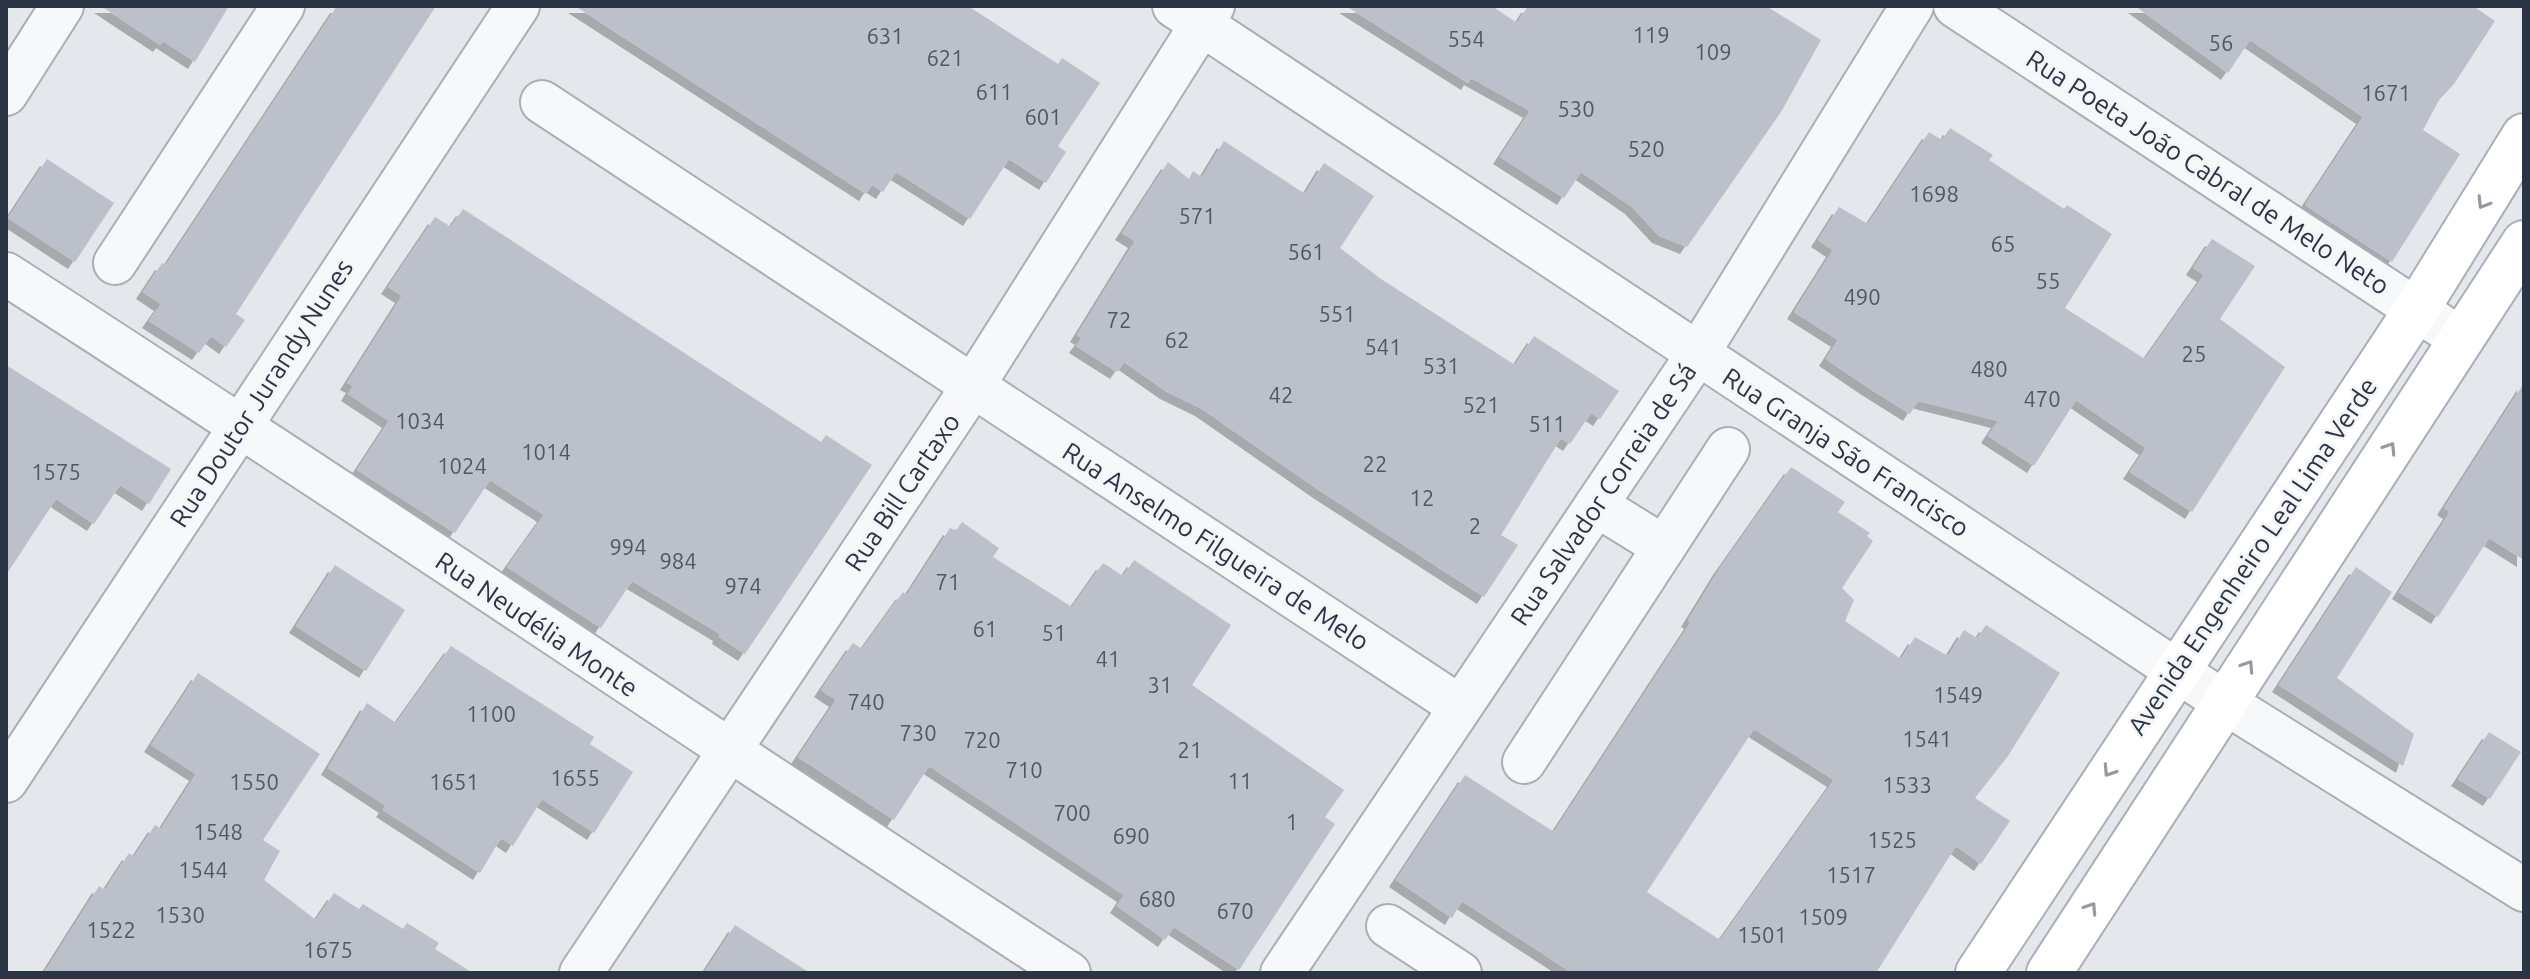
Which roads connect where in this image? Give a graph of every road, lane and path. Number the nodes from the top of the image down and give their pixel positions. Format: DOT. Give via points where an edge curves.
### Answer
graph roads {
  1 [pos="62,6"];
  2 [pos="283,6"];
  3 [pos="518,6"];
  4 [pos="1912,6"];
  5 [pos="1955,6"];
  6 [pos="1196,12"];
  7 [pos="6,94"];
  8 [pos="542,102"];
  9 [pos="2524,136"];
  10 [pos="2524,243"];
  11 [pos="115,263"];
  12 [pos="6,274"];
  13 [pos="2417,309"];
  14 [pos="2461,339"];
  15 [pos="1697,355"];
  16 [pos="973,386"];
  17 [pos="240,424"];
  18 [pos="1728,449"];
  19 [pos="1596,505"];
  20 [pos="1664,547"];
  21 [pos="2176,668"];
  22 [pos="2224,702"];
  23 [pos="1459,706"];
  24 [pos="729,752"];
  25 [pos="1524,762"];
  26 [pos="6,781"];
  27 [pos="2524,890"];
  28 [pos="1388,926"];
  29 [pos="581,973"];
  30 [pos="1069,973"];
  31 [pos="1282,973"];
  32 [pos="1460,973"];
  33 [pos="1978,973"];
  34 [pos="2049,973"];
  1 -- 7 [label="street"];
  2 -- 11 [label="street"];
  3 -- 17 [label="street, Rua Doutor Jurandy Nunes"];
  4 -- 15 [label="street, Rua Salvador Correia de Sá"];
  5 -- 13 [label="street, Rua Poeta João Cabral de Melo Neto"];
  6 -- 15 [label="street, Rua Granja São Francisco"];
  6 -- 16 [label="street, Rua Bill Cartaxo"];
  8 -- 16 [label="street, Rua Anselmo Filgueira de Melo"];
  9 -- 13 [label="main road, Avenida Engenheiro Leal Lima Verde, one-way"];
  10 -- 14 [label="main road, Avenida Engenheiro Leal Lima Verde"];
  12 -- 17 [label="street, Rua Neudélia Monte"];
  13 -- 14 [label="street, Rua Poeta João Cabral de Melo Neto"];
  13 -- 21 [label="main road, Avenida Engenheiro Leal Lima Verde"];
  22 -- 14 [label="main road, Avenida Engenheiro Leal Lima Verde, one-way"];
  15 -- 19 [label="street, Rua Salvador Correia de Sá"];
  15 -- 21 [label="street, Rua Granja São Francisco"];
  16 -- 23 [label="street, Rua Anselmo Filgueira de Melo"];
  16 -- 24 [label="street, Rua Bill Cartaxo"];
  17 -- 24 [label="street, Rua Neudélia Monte"];
  17 -- 26 [label="street, Rua Doutor Jurandy Nunes"];
  18 -- 20 [label="street"];
  19 -- 20 [label="street"];
  19 -- 23 [label="street, Rua Salvador Correia de Sá"];
  20 -- 25 [label="street"];
  21 -- 22 [label="street, Rua Granja São Francisco"];
  21 -- 33 [label="main road, Avenida Engenheiro Leal Lima Verde, one-way"];
  22 -- 27 [label="street, Rua Granja São Francisco"];
  34 -- 22 [label="main road, Avenida Engenheiro Leal Lima Verde, one-way"];
  23 -- 31 [label="street, Rua Salvador Correia de Sá"];
  24 -- 29 [label="street, Rua Bill Cartaxo"];
  24 -- 30 [label="street, Rua Neudélia Monte"];
  28 -- 32 [label="street"];
}
